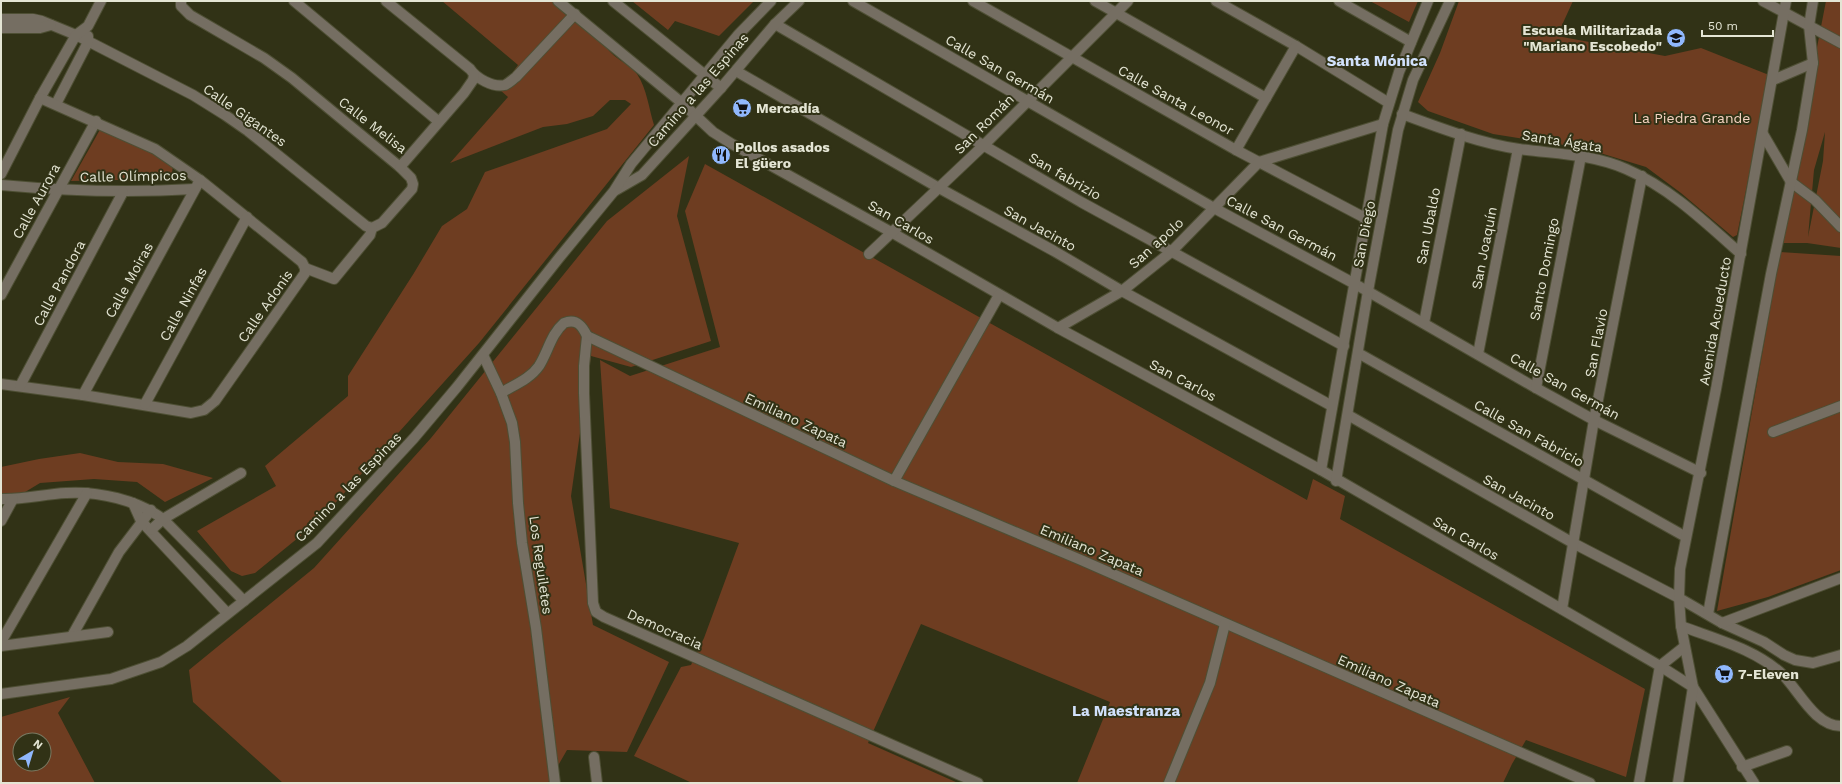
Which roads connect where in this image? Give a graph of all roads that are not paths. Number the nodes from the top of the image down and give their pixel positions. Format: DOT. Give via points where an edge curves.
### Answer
graph roads {
  1 [pos="102,1"];
  2 [pos="181,1"];
  3 [pos="294,1"];
  4 [pos="386,1"];
  5 [pos="558,1"];
  6 [pos="613,1"];
  7 [pos="771,1"];
  8 [pos="799,1"];
  9 [pos="853,1"];
  10 [pos="973,1"];
  11 [pos="1095,1"];
  12 [pos="1128,1"];
  13 [pos="1216,1"];
  14 [pos="1339,1"];
  15 [pos="1428,1"];
  16 [pos="1450,1"];
  17 [pos="1763,1"];
  18 [pos="1786,1"];
  19 [pos="1813,1"];
  20 [pos="1784,12"];
  21 [pos="1116,13"];
  22 [pos="575,14"];
  23 [pos="1,19"];
  24 [pos="775,24"];
  25 [pos="51,25"];
  26 [pos="88,26"];
  27 [pos="1809,26"];
  28 [pos="1,28"];
  29 [pos="76,35"];
  30 [pos="88,42"];
  31 [pos="1411,42"];
  32 [pos="1841,43"];
  33 [pos="1296,46"];
  34 [pos="1072,57"];
  35 [pos="1813,63"];
  36 [pos="736,71"];
  37 [pos="474,75"];
  38 [pos="706,75"];
  39 [pos="1773,80"];
  40 [pos="721,88"];
  41 [pos="40,98"];
  42 [pos="1266,98"];
  43 [pos="1027,101"];
  44 [pos="682,103"];
  45 [pos="1389,103"];
  46 [pos="56,104"];
  47 [pos="1402,114"];
  48 [pos="696,116"];
  49 [pos="96,121"];
  50 [pos="438,121"];
  51 [pos="1383,124"];
  52 [pos="1461,134"];
  53 [pos="1762,134"];
  54 [pos="984,145"];
  55 [pos="1518,149"];
  56 [pos="1236,150"];
  57 [pos="1581,156"];
  58 [pos="1259,162"];
  59 [pos="400,166"];
  60 [pos="1,174"];
  61 [pos="1642,176"];
  62 [pos="200,180"];
  63 [pos="1791,182"];
  64 [pos="1,185"];
  65 [pos="939,188"];
  66 [pos="194,189"];
  67 [pos="58,191"];
  68 [pos="614,191"];
  69 [pos="123,192"];
  70 [pos="1214,208"];
  71 [pos="247,217"];
  72 [pos="1367,219"];
  73 [pos="369,227"];
  74 [pos="1841,227"];
  75 [pos="891,232"];
  76 [pos="1171,252"];
  77 [pos="869,254"];
  78 [pos="1741,254"];
  79 [pos="305,268"];
  80 [pos="1355,284"];
  81 [pos="1122,291"];
  82 [pos="1368,291"];
  83 [pos="1,295"];
  84 [pos="999,295"];
  85 [pos="1424,323"];
  86 [pos="1058,328"];
  87 [pos="587,336"];
  88 [pos="1344,346"];
  89 [pos="1358,353"];
  90 [pos="1478,354"];
  91 [pos="483,355"];
  92 [pos="1,384"];
  93 [pos="20,386"];
  94 [pos="1536,388"];
  95 [pos="501,393"];
  96 [pos="83,395"];
  97 [pos="145,404"];
  98 [pos="1332,406"];
  99 [pos="1841,406"];
  100 [pos="1348,415"];
  101 [pos="1594,420"];
  102 [pos="1773,432"];
  103 [pos="1320,470"];
  104 [pos="241,473"];
  105 [pos="1701,473"];
  106 [pos="1584,480"];
  107 [pos="894,481"];
  108 [pos="1336,481"];
  109 [pos="87,493"];
  110 [pos="1,499"];
  111 [pos="14,499"];
  112 [pos="133,503"];
  113 [pos="151,510"];
  114 [pos="163,519"];
  115 [pos="1,521"];
  116 [pos="141,521"];
  117 [pos="151,530"];
  118 [pos="1686,537"];
  119 [pos="1573,543"];
  120 [pos="1841,578"];
  121 [pos="1679,598"];
  122 [pos="244,601"];
  123 [pos="1562,609"];
  124 [pos="227,613"];
  125 [pos="1708,614"];
  126 [pos="1225,624"];
  127 [pos="1722,624"];
  128 [pos="1681,626"];
  129 [pos="108,632"];
  130 [pos="72,636"];
  131 [pos="1749,636"];
  132 [pos="1,642"];
  133 [pos="1,646"];
  134 [pos="1684,647"];
  135 [pos="1745,651"];
  136 [pos="1784,655"];
  137 [pos="1841,655"];
  138 [pos="1660,666"];
  139 [pos="1778,670"];
  140 [pos="1693,687"];
  141 [pos="1,694"];
  142 [pos="1841,726"];
  143 [pos="1787,750"];
  144 [pos="594,757"];
  145 [pos="1742,767"];
  146 [pos="556,783"];
  147 [pos="598,783"];
  148 [pos="978,783"];
  149 [pos="1169,783"];
  150 [pos="1590,783"];
  151 [pos="1639,783"];
  152 [pos="1678,783"];
  153 [pos="1754,783"];
  1 -- 26 [label="street"];
  2 -- 59 [label="street, Calle Melisa" via="181,6 190,14 264,58 292,78"];
  3 -- 50 [label="street"];
  4 -- 37 [label="street" via="470,69"];
  5 -- 22 [label="street, San Carlos"];
  6 -- 38 [label="street"];
  7 -- 38 [label="street, Camino a las Espinas" via="738,34"];
  8 -- 24 [label="street, Camino a las Espinas"];
  9 -- 43 [label="street, Calle San Germán"];
  10 -- 34 [label="street, Calle Santa Leonor"];
  11 -- 21 [label="street"];
  12 -- 21 [label="street, San Román"];
  13 -- 33 [label="street"];
  14 -- 31 [label="street"];
  15 -- 31 [label="street, San Diego"];
  16 -- 47 [label="street, San Diego" via="1413,80"];
  17 -- 20 [label="street"];
  18 -- 20 [label="street, Avenida Acueducto"];
  19 -- 27 [label="street"];
  20 -- 27 [label="street"];
  20 -- 39 [label="street, Avenida Acueducto"];
  21 -- 34 [label="street, San Román"];
  21 -- 42 [label="street"];
  22 -- 37 [label="street" via="516,77 506,84 493,84"];
  22 -- 44 [label="street, San Carlos"];
  23 -- 25 [label="street, Calle Gigantes" via="33,19"];
  24 -- 36 [label="street, Camino a las Espinas"];
  24 -- 54 [label="street, San fabrizio"];
  25 -- 28 [label="street" via="40,28"];
  25 -- 29 [label="street, Calle Gigantes"];
  26 -- 29 [label="street"];
  26 -- 30 [label="street"];
  27 -- 32 [label="street"];
  27 -- 35 [label="street"];
  29 -- 30 [label="street, Calle Gigantes"];
  29 -- 41 [label="street"];
  30 -- 46 [label="street"];
  30 -- 73 [label="street, Calle Gigantes" via="193,95 226,115"];
  31 -- 45 [label="street, San Diego"];
  33 -- 42 [label="street"];
  33 -- 45 [label="street"];
  34 -- 43 [label="street, San Román"];
  34 -- 56 [label="street, Calle Santa Leonor"];
  35 -- 39 [label="street"];
  35 -- 63 [label="street"];
  36 -- 40 [label="street, Camino a las Espinas"];
  36 -- 65 [label="street, San Jacinto"];
  37 -- 50 [label="street, Calle Melisa" via="470,86"];
  38 -- 40 [label="street"];
  38 -- 44 [label="street, Camino a las Espinas"];
  39 -- 53 [label="street, Avenida Acueducto"];
  40 -- 48 [label="street, Camino a las Espinas"];
  41 -- 46 [label="street, Calle Adonis"];
  41 -- 60 [label="street"];
  42 -- 56 [label="street"];
  43 -- 54 [label="street, San Román"];
  43 -- 70 [label="street, Calle San Germán"];
  44 -- 48 [label="street, San Carlos"];
  44 -- 68 [label="street, Camino a las Espinas" via="631,164"];
  45 -- 51 [label="street, San Diego"];
  46 -- 49 [label="street, Calle Adonis"];
  47 -- 52 [label="street, Santa Ágata"];
  47 -- 82 [label="street, San Diego"];
  48 -- 68 [label="street, Camino a las Espinas" via="642,175"];
  48 -- 75 [label="street, San Carlos" via="713,132 732,144"];
  49 -- 62 [label="street, Calle Adonis" via="155,149"];
  49 -- 67 [label="street, Calle Aurora"];
  50 -- 59 [label="street, Calle Melisa"];
  51 -- 58 [label="street"];
  51 -- 72 [label="street, San Diego"];
  52 -- 55 [label="street, Santa Ágata"];
  52 -- 85 [label="street, San Ubaldo"];
  53 -- 63 [label="street"];
  53 -- 78 [label="street, Avenida Acueducto"];
  54 -- 65 [label="street, San Román"];
  54 -- 76 [label="street, San fabrizio"];
  55 -- 57 [label="street, Santa Ágata"];
  55 -- 90 [label="street, San Joaquín"];
  56 -- 58 [label="street, Calle Santa Leonor"];
  57 -- 61 [label="street, Santa Ágata" via="1605,161"];
  57 -- 94 [label="street, Santo Domingo"];
  58 -- 70 [label="street, San apolo"];
  58 -- 72 [label="street, Calle Santa Leonor"];
  59 -- 73 [label="street" via="411,178 412,190 382,223"];
  61 -- 78 [label="street, Santa Ágata" via="1683,204"];
  61 -- 101 [label="street, San Flavio"];
  62 -- 66 [label="street, Calle Moiras"];
  62 -- 71 [label="street, Calle Adonis"];
  63 -- 74 [label="street" via="1815,200"];
  63 -- 125 [label="street" via="1771,274"];
  64 -- 67 [label="street, Calle Olímpicos"];
  65 -- 75 [label="street, San Román"];
  65 -- 81 [label="street, San Jacinto"];
  66 -- 69 [label="street, Calle Olímpicos"];
  66 -- 96 [label="street, Calle Moiras"];
  67 -- 69 [label="street, Calle Olímpicos"];
  67 -- 83 [label="street, Calle Aurora"];
  68 -- 91 [label="street, Camino a las Espinas"];
  69 -- 93 [label="street, Calle Pandora"];
  70 -- 76 [label="street, San apolo"];
  70 -- 80 [label="street, Calle San Germán"];
  71 -- 79 [label="street, Calle Adonis" via="302,262"];
  71 -- 97 [label="street, Calle Ninfas"];
  72 -- 80 [label="street, San Diego"];
  73 -- 79 [label="street" via="370,236 334,279"];
  75 -- 77 [label="street, San Román"];
  75 -- 84 [label="street, San Carlos"];
  76 -- 81 [label="street, San apolo"];
  76 -- 88 [label="street, San fabrizio"];
  78 -- 105 [label="street, Avenida Acueducto"];
  79 -- 97 [label="street, Calle Adonis" via="298,286 215,401 204,410 191,412"];
  80 -- 82 [label="street, Calle San Germán"];
  80 -- 88 [label="street, San Diego"];
  81 -- 86 [label="street, San apolo"];
  81 -- 98 [label="street, San Jacinto"];
  82 -- 85 [label="street, Calle San Germán"];
  82 -- 89 [label="street, San Diego"];
  84 -- 86 [label="street, San Carlos"];
  84 -- 107 [label="street"];
  85 -- 90 [label="street, Calle San Germán"];
  86 -- 103 [label="street, San Carlos"];
  87 -- 95 [label="street" via="580,324 575,321 564,323 555,332 534,372"];
  87 -- 107 [label="street, Emiliano Zapata"];
  87 -- 148 [label="street, Democracia" via="584,366 586,441 593,603 596,612"];
  88 -- 98 [label="street, San Diego"];
  89 -- 100 [label="street, San Diego"];
  89 -- 106 [label="street, Calle San Fabricio"];
  90 -- 94 [label="street, Calle San Germán"];
  91 -- 95 [label="street, Los Reguiletes"];
  91 -- 122 [label="street, Camino a las Espinas" via="414,438 317,543"];
  92 -- 93 [label="street, Calle Adonis"];
  93 -- 96 [label="street, Calle Adonis"];
  94 -- 101 [label="street, Calle San Germán"];
  95 -- 146 [label="street, Los Reguiletes" via="512,423 515,442 522,543"];
  96 -- 97 [label="street, Calle Adonis"];
  98 -- 103 [label="street, San Diego"];
  99 -- 102 [label="street"];
  100 -- 108 [label="street, San Diego"];
  100 -- 119 [label="street, San Jacinto"];
  101 -- 105 [label="street, Calle San Germán"];
  101 -- 106 [label="street, San Flavio"];
  103 -- 108 [label="street, San Carlos"];
  104 -- 114 [label="street"];
  105 -- 118 [label="street, Avenida Acueducto"];
  106 -- 118 [label="street, Calle San Fabricio"];
  106 -- 119 [label="street, San Flavio"];
  107 -- 126 [label="street, Emiliano Zapata"];
  108 -- 123 [label="street, San Carlos"];
  109 -- 111 [label="street"];
  109 -- 112 [label="street"];
  109 -- 132 [label="street"];
  110 -- 111 [label="street"];
  111 -- 115 [label="street"];
  112 -- 113 [label="street"];
  112 -- 116 [label="street"];
  113 -- 114 [label="street"];
  113 -- 116 [label="street"];
  114 -- 117 [label="street"];
  114 -- 122 [label="street"];
  116 -- 117 [label="street"];
  116 -- 130 [label="street" via="119,552"];
  117 -- 124 [label="street"];
  118 -- 121 [label="street, Avenida Acueducto" via="1680,569"];
  119 -- 121 [label="street, San Jacinto"];
  119 -- 123 [label="street, San Flavio"];
  120 -- 127 [label="street"];
  121 -- 125 [label="street, San Jacinto"];
  121 -- 128 [label="street, Avenida Acueducto"];
  122 -- 124 [label="street, Camino a las Espinas"];
  123 -- 138 [label="street, San Carlos"];
  124 -- 141 [label="street, Camino a las Espinas" via="187,646 161,662 134,672 111,679"];
  125 -- 127 [label="street, San Jacinto"];
  126 -- 149 [label="street" via="1210,683"];
  126 -- 150 [label="street, Emiliano Zapata"];
  127 -- 131 [label="street, San Jacinto"];
  128 -- 134 [label="street, Avenida Acueducto"];
  128 -- 135 [label="street"];
  129 -- 130 [label="street"];
  130 -- 133 [label="street"];
  131 -- 135 [label="street"];
  131 -- 136 [label="street, San Jacinto"];
  134 -- 138 [label="street"];
  134 -- 140 [label="street, Avenida Acueducto"];
  135 -- 139 [label="street"];
  136 -- 137 [label="street, San Jacinto" via="1813,663"];
  136 -- 139 [label="street"];
  138 -- 140 [label="street, San Carlos"];
  138 -- 151 [label="street"];
  139 -- 142 [label="street" via="1821,718 1829,724"];
  140 -- 145 [label="street"];
  140 -- 152 [label="street, Avenida Acueducto"];
  143 -- 145 [label="street"];
  144 -- 147 [label="street"];
  145 -- 153 [label="street"];
}
